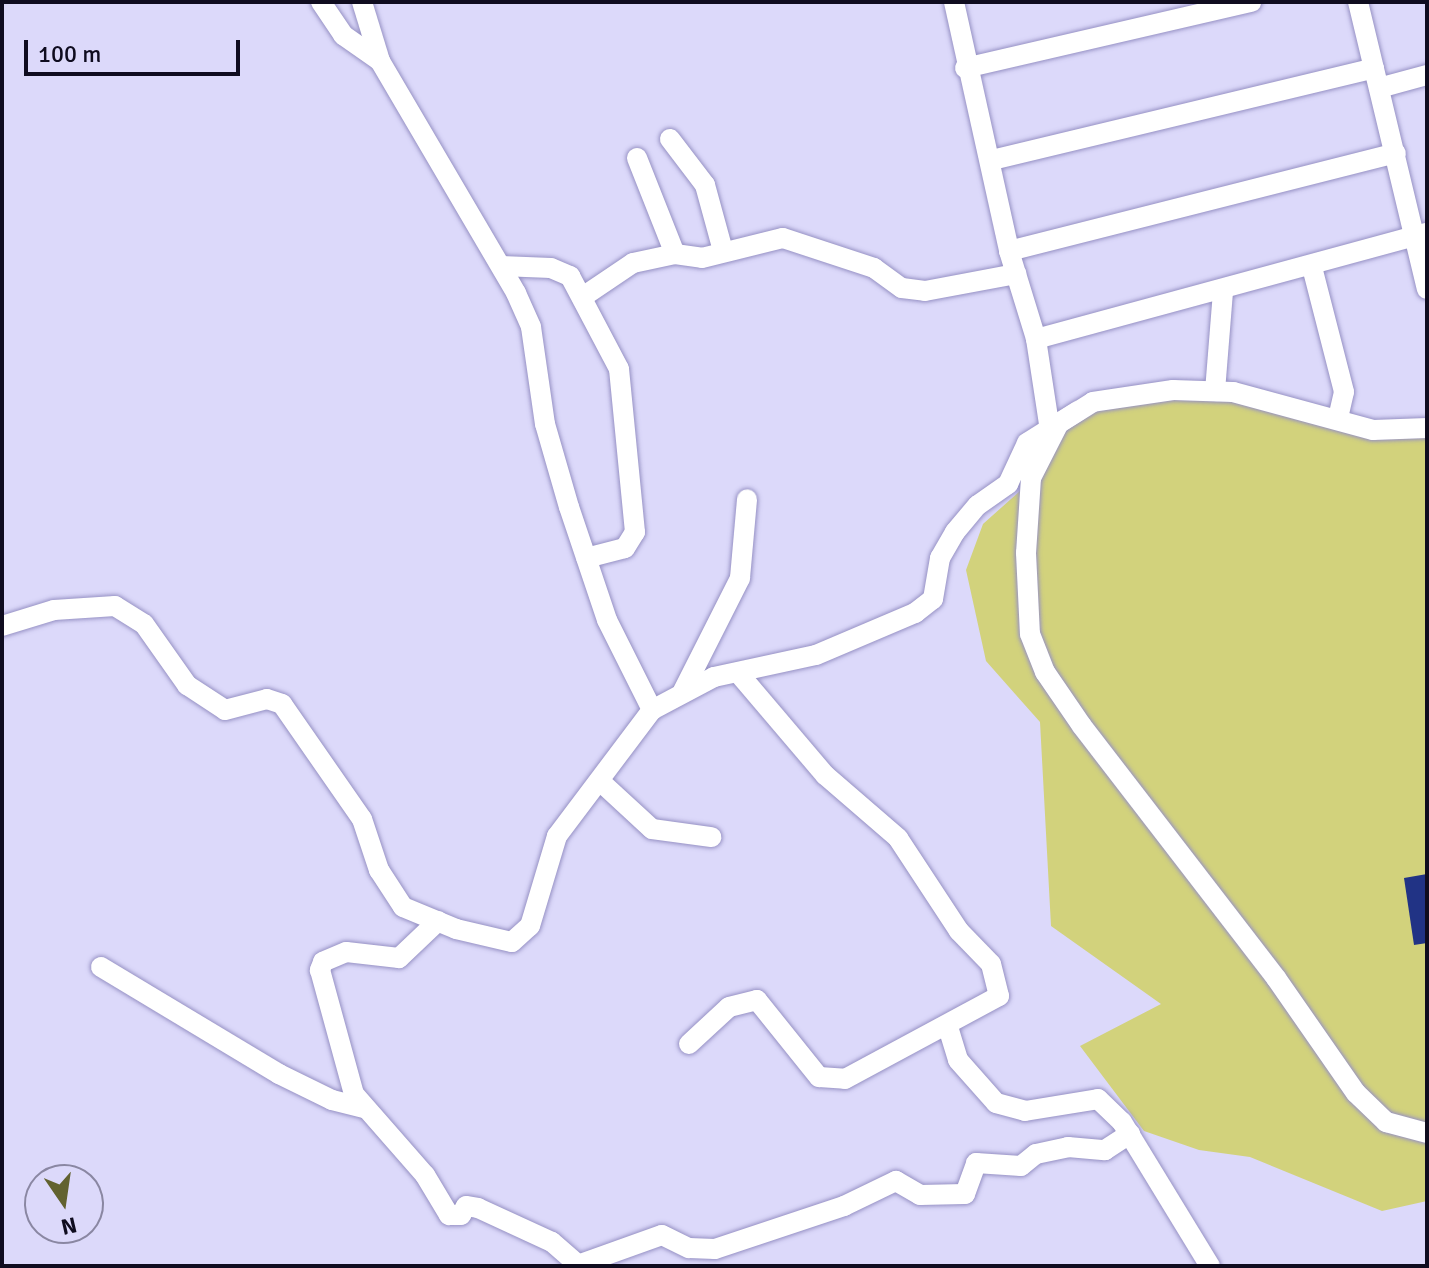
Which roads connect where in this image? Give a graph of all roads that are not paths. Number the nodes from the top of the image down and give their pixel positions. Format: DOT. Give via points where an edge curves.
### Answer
graph roads {
  1 [pos="321,2"];
  2 [pos="362,2"];
  3 [pos="954,2"];
  4 [pos="1252,2"];
  5 [pos="1358,2"];
  6 [pos="380,61"];
  7 [pos="965,68"];
  8 [pos="1427,75"];
  9 [pos="1377,78"];
  10 [pos="670,139"];
  11 [pos="1396,153"];
  12 [pos="637,158"];
  13 [pos="992,160"];
  14 [pos="1421,235"];
  15 [pos="723,251"];
  16 [pos="1009,251"];
  17 [pos="675,254"];
  18 [pos="501,266"];
  19 [pos="1312,267"];
  20 [pos="1016,274"];
  21 [pos="1427,289"];
  22 [pos="1223,291"];
  23 [pos="584,296"];
  24 [pos="1036,339"];
  25 [pos="1215,391"];
  26 [pos="1078,411"];
  27 [pos="1338,419"];
  28 [pos="1049,424"];
  29 [pos="1427,428"];
  30 [pos="747,499"];
  31 [pos="586,558"];
  32 [pos="2,626"];
  33 [pos="739,674"];
  34 [pos="683,691"];
  35 [pos="652,710"];
  36 [pos="602,783"];
  37 [pos="711,837"];
  38 [pos="438,921"];
  39 [pos="101,967"];
  40 [pos="948,1027"];
  41 [pos="689,1044"];
  42 [pos="365,1108"];
  43 [pos="1427,1133"];
  44 [pos="1130,1134"];
  45 [pos="1210,1266"];
  1 -- 6 [label="street" via="343,35"];
  2 -- 6 [label="street"];
  3 -- 7 [label="street"];
  4 -- 7 [label="street"];
  5 -- 9 [label="street"];
  6 -- 18 [label="street"];
  7 -- 13 [label="street"];
  8 -- 9 [label="street"];
  9 -- 11 [label="street"];
  9 -- 13 [label="street"];
  10 -- 15 [label="street" via="705,185"];
  11 -- 14 [label="street"];
  11 -- 16 [label="street"];
  12 -- 17 [label="street"];
  13 -- 16 [label="street"];
  14 -- 19 [label="street"];
  14 -- 21 [label="street"];
  15 -- 17 [label="street" via="686,259"];
  15 -- 20 [label="street" via="783,238 874,268 902,288 925,291"];
  16 -- 20 [label="street"];
  17 -- 23 [label="street" via="633,263"];
  18 -- 23 [label="street" via="551,268 570,276"];
  18 -- 31 [label="street" via="531,327 545,424"];
  19 -- 22 [label="street"];
  19 -- 27 [label="street" via="1344,392"];
  20 -- 24 [label="street"];
  22 -- 24 [label="street"];
  22 -- 25 [label="street"];
  23 -- 31 [label="street" via="619,369 635,532 625,548"];
  24 -- 28 [label="street"];
  25 -- 26 [label="street" via="1173,390 1093,402"];
  25 -- 27 [label="street"];
  26 -- 28 [label="street"];
  26 -- 43 [label="street" via="1059,423 1031,478 1030,634 1045,672 1356,1093 1386,1122"];
  27 -- 29 [label="street" via="1373,430"];
  28 -- 33 [label="street" via="1027,443 1008,484 955,532 940,558 933,599 871,637"];
  30 -- 34 [label="street" via="740,578"];
  31 -- 35 [label="street" via="607,620"];
  32 -- 38 [label="street" via="54,610 115,606 144,624 187,685 225,710 267,699 282,704 362,819 379,870 403,907"];
  33 -- 34 [label="street"];
  33 -- 40 [label="street" via="825,775 881,817 959,931 991,964 999,996"];
  34 -- 35 [label="street"];
  35 -- 36 [label="street"];
  36 -- 37 [label="street" via="652,829"];
  36 -- 38 [label="street" via="557,836 530,926 512,942"];
  38 -- 42 [label="street" via="399,958 346,952 323,962 320,970 354,1094"];
  39 -- 42 [label="street" via="279,1074 332,1100"];
  40 -- 41 [label="street" via="833,1081 804,1062 793,1039 771,1025 757,1000 729,1007"];
  40 -- 44 [label="street" via="958,1060 996,1103 1025,1111 1098,1099"];
  42 -- 44 [label="street" via="425,1175 449,1215 461,1215 466,1206 478,1208 552,1242 578,1265 662,1235 689,1248 715,1249 844,1206 896,1181 920,1195 954,1197 965,1194 976,1163 1021,1166 1036,1154 1068,1147 1105,1150"];
  44 -- 45 [label="street"];
}
